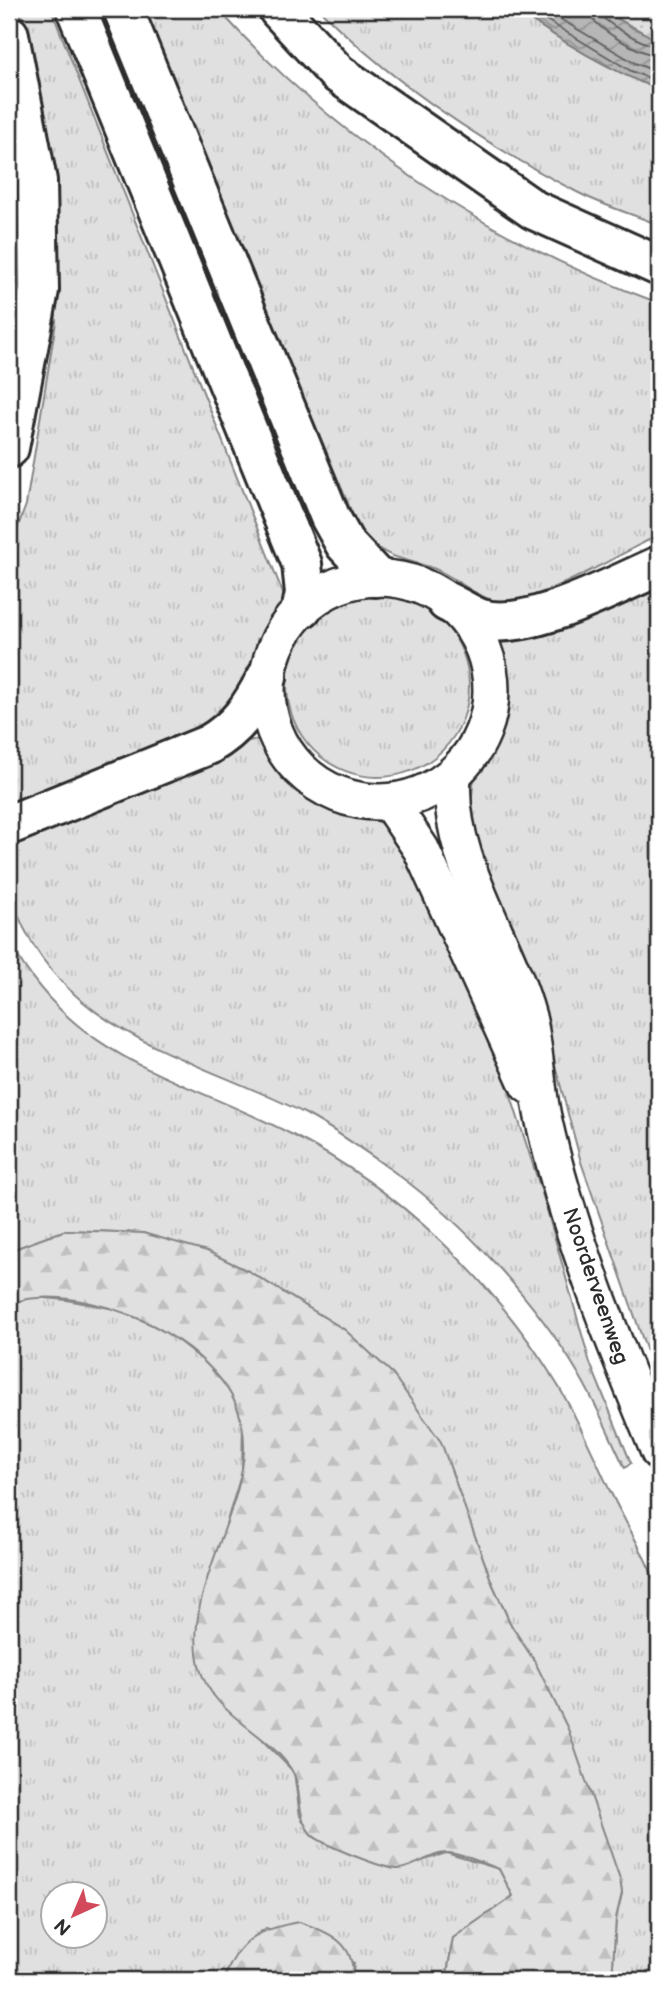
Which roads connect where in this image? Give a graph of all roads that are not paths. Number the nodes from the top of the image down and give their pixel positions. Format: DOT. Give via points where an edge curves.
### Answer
graph roads {
  1 [pos="76,9"];
  2 [pos="123,9"];
  3 [pos="278,9"];
  4 [pos="9,36"];
  5 [pos="659,266"];
  6 [pos="9,448"];
  7 [pos="659,566"];
  8 [pos="376,577"];
  9 [pos="447,602"];
  10 [pos="302,608"];
  11 [pos="267,677"];
  12 [pos="453,776"];
  13 [pos="390,803"];
  14 [pos="9,825"];
  15 [pos="543,1116"];
  16 [pos="659,1452"];
  1 -- 10 [label="highway" via="302,564"];
  2 -- 8 [label="highway" via="330,517 345,544"];
  3 -- 5 [label="highway" via="337,73 534,210"];
  4 -- 6 [label="highway" via="37,181 39,290"];
  7 -- 9 [label="highway" via="532,619 481,619"];
  8 -- 9 [label="street" via="422,587"];
  8 -- 10 [label="street" via="342,583"];
  9 -- 12 [label="street" via="467,621 487,658 490,695 484,733"];
  10 -- 11 [label="street" via="275,644"];
  11 -- 13 [label="street" via="269,710 281,741 298,766 325,788 357,801"];
  11 -- 14 [label="highway" via="250,711 219,739"];
  12 -- 13 [label="street" via="419,796"];
  12 -- 15 [label="street, Noorderveenweg" via="455,827 528,1017"];
  13 -- 15 [label="street, Noorderveenweg" via="421,849"];
  15 -- 16 [label="street, Noorderveenweg" via="573,1226"];
}
